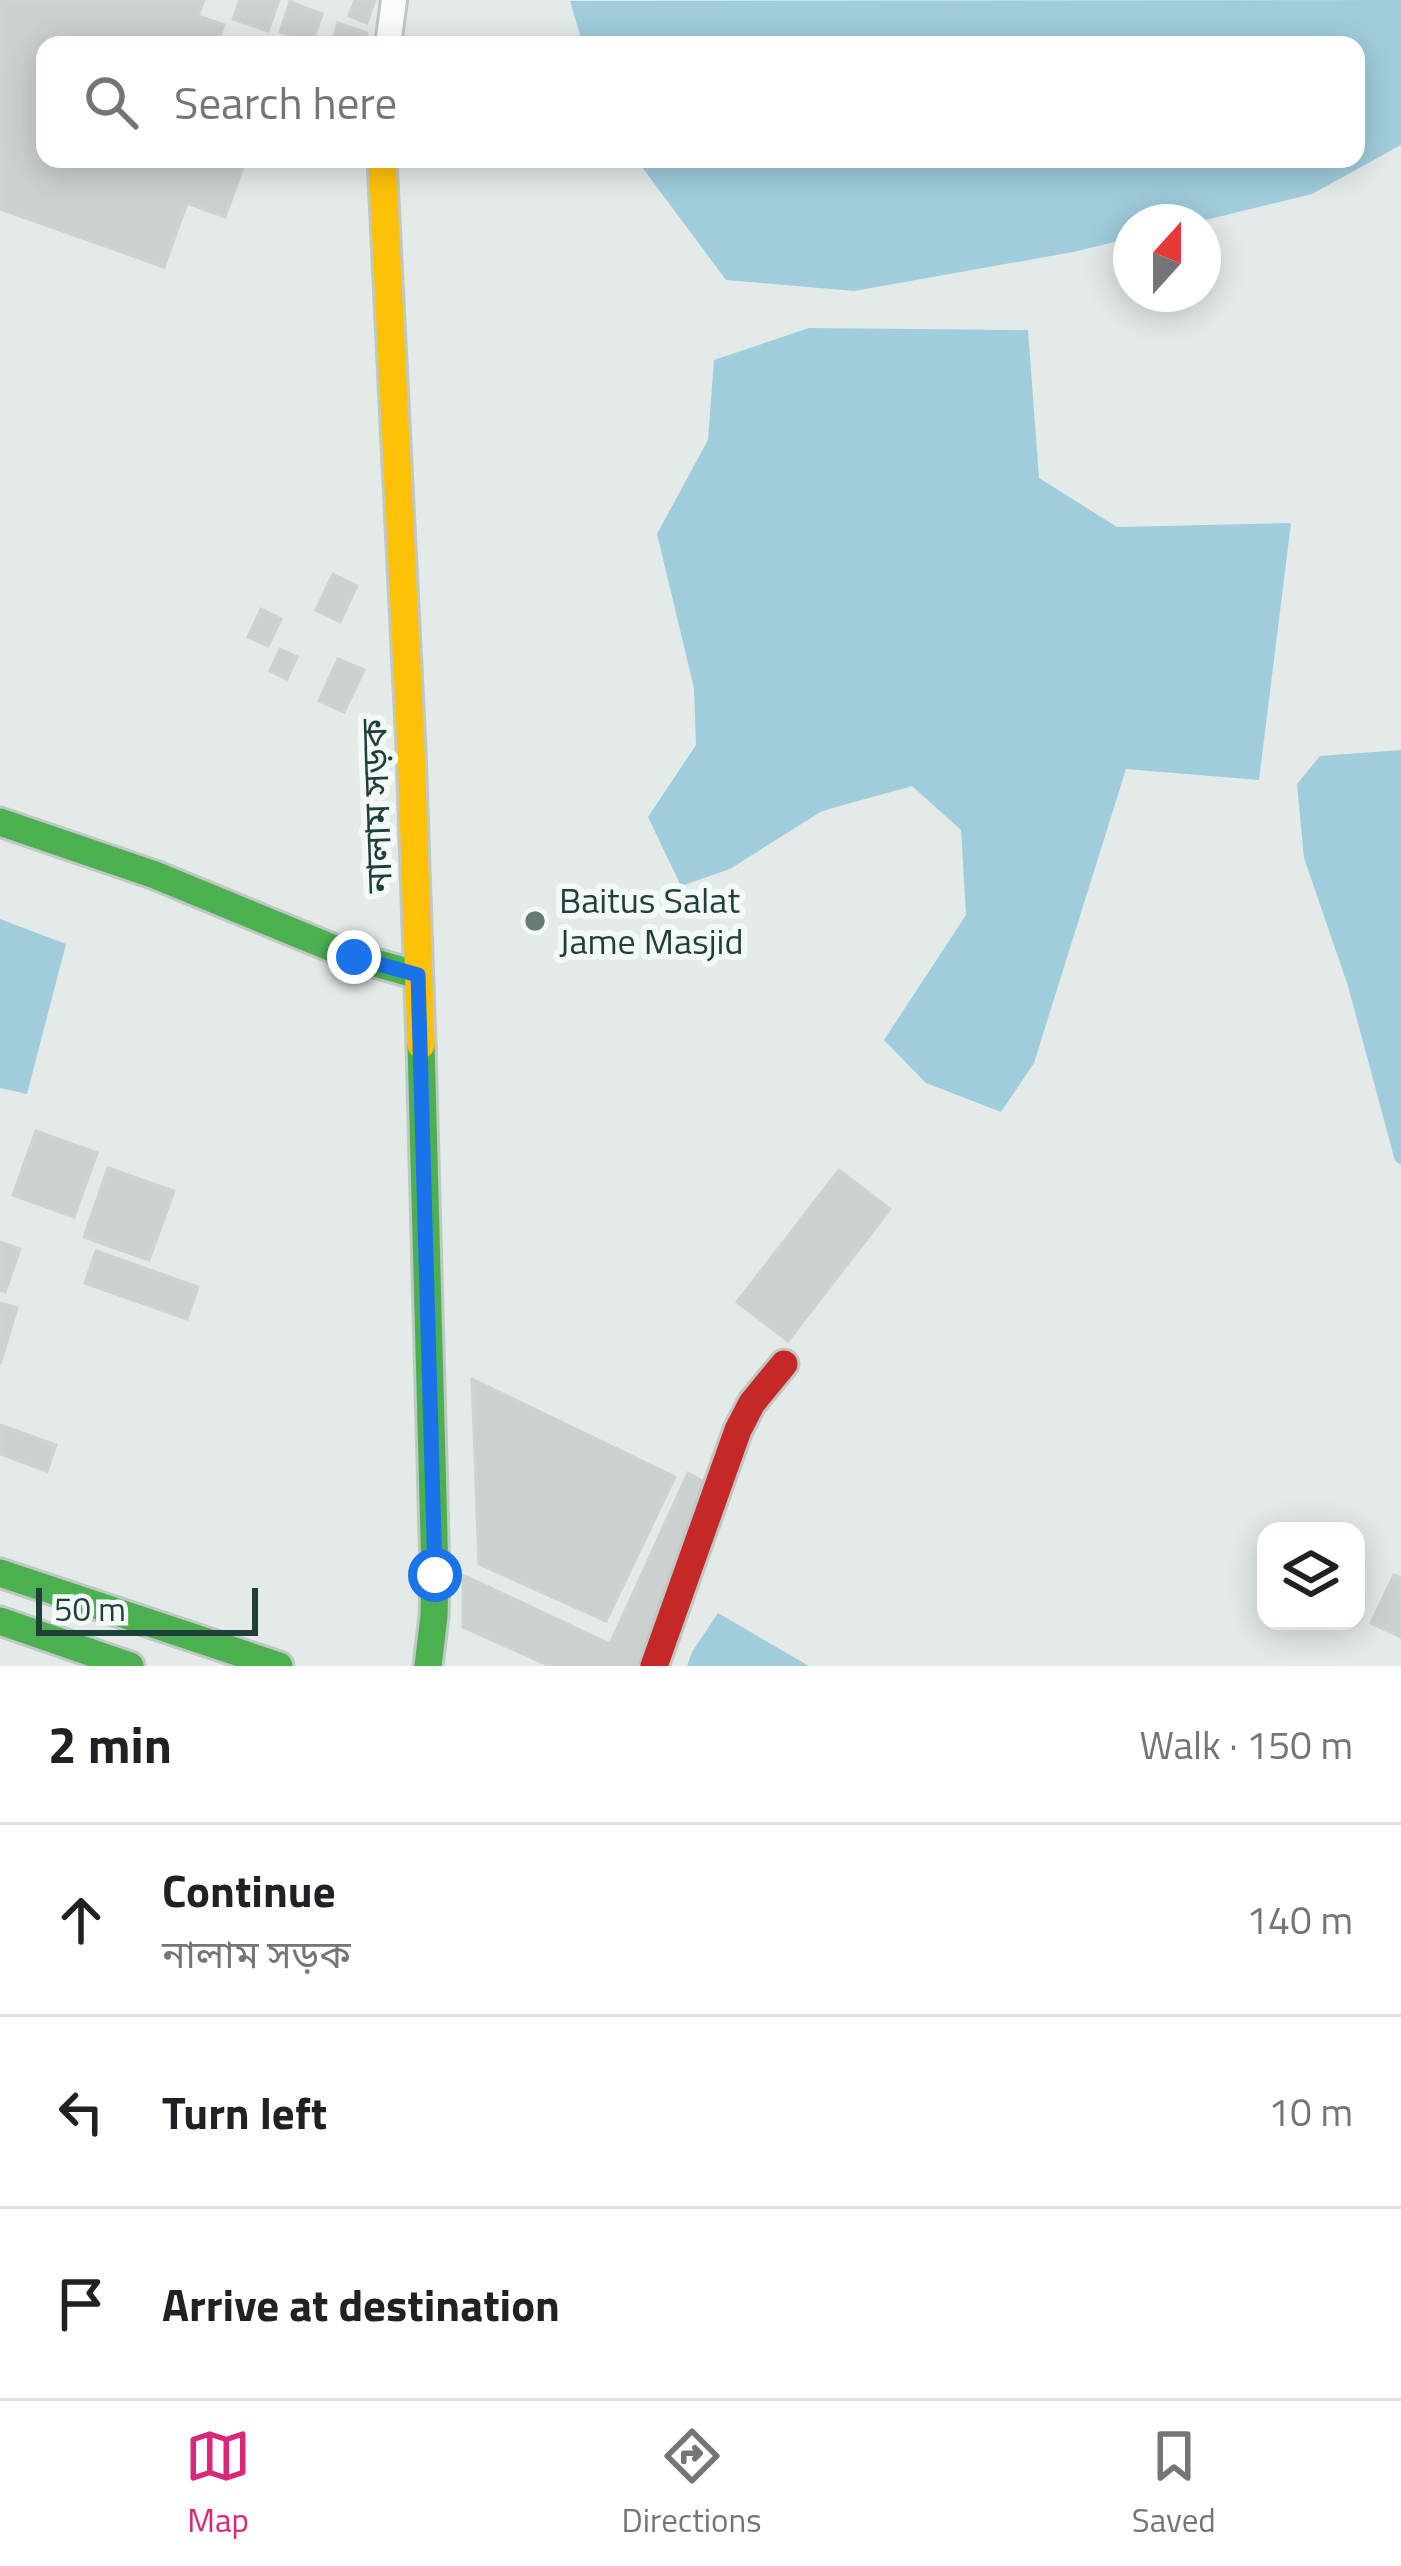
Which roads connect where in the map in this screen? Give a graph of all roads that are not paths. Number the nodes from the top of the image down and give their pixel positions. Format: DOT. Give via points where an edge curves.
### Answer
graph roads {
  1 [pos="394,0"];
  2 [pos="389,36"];
  3 [pos="382,168"];
  4 [pos="0,821"];
  5 [pos="418,975"];
  6 [pos="784,1364"];
  7 [pos="0,1574"];
  8 [pos="0,1621"];
  9 [pos="130,1666"];
  10 [pos="279,1666"];
  11 [pos="428,1666"];
  12 [pos="654,1666"];
  1 -- 2 [label="street"];
  3 -- 5 [label="main road, নালাম সড়ক"];
  4 -- 5 [label="main road"];
  5 -- 11 [label="main road, নালাম সড়ক" via="435,1575"];
  6 -- 12 [label="main road" via="738,1430"];
  7 -- 10 [label="main road"];
  8 -- 9 [label="main road"];
}
